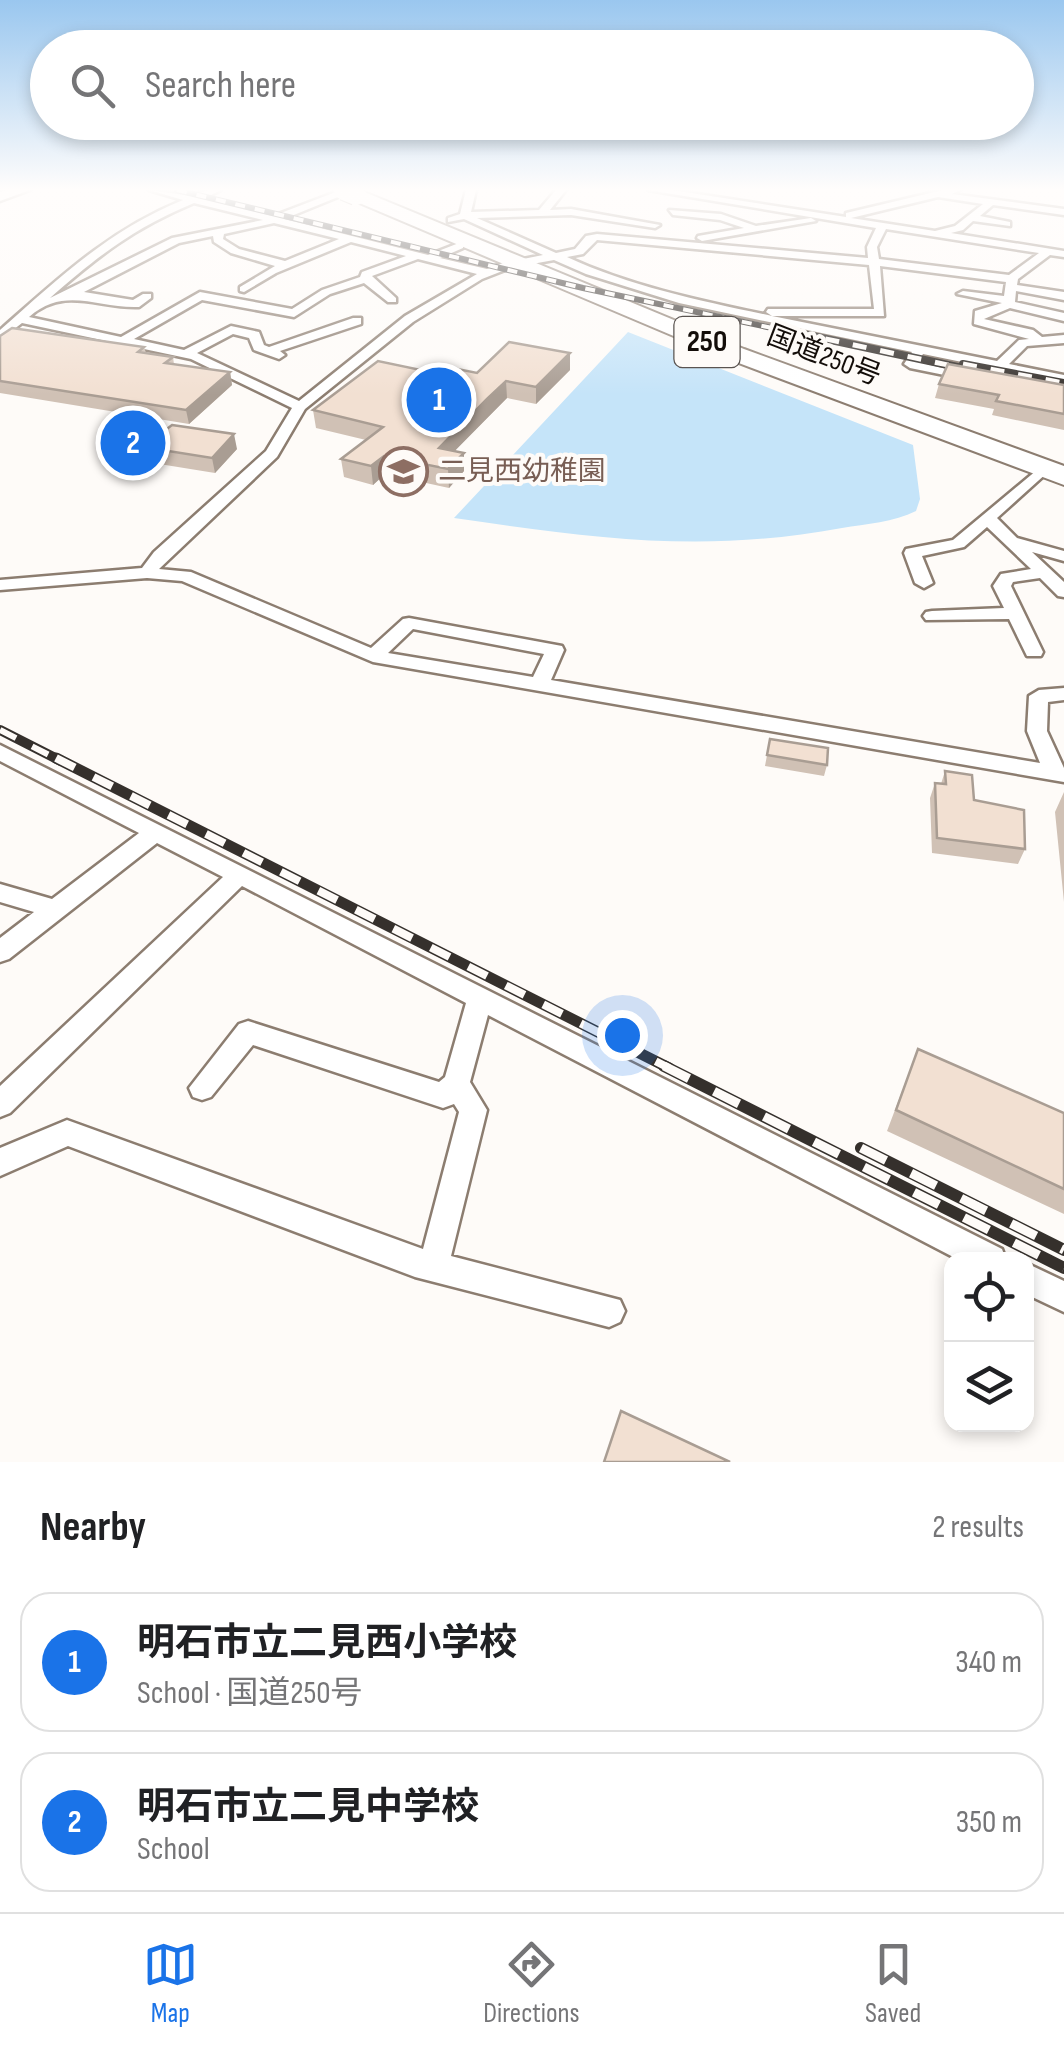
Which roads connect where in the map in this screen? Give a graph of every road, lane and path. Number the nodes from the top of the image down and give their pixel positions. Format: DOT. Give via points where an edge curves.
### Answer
graph roads {
  1 [pos="90,258"];
  2 [pos="141,258"];
  3 [pos="260,258"];
  4 [pos="304,258"];
  5 [pos="420,258"];
  6 [pos="440,258"];
  7 [pos="479,258"];
  8 [pos="481,258"];
  9 [pos="537,258"];
  10 [pos="855,258"];
  11 [pos="873,258"];
  12 [pos="1043,258"];
  13 [pos="532,259"];
  14 [pos="488,262"];
  15 [pos="874,262"];
  16 [pos="286,266"];
  17 [pos="366,279"];
  18 [pos="244,289"];
  19 [pos="1010,293"];
  20 [pos="72,294"];
  21 [pos="963,294"];
  22 [pos="148,296"];
  23 [pos="1064,296"];
  24 [pos="392,300"];
  25 [pos="41,303"];
  26 [pos="1064,317"];
  27 [pos="22,319"];
  28 [pos="356,320"];
  29 [pos="763,320"];
  30 [pos="0,336"];
  31 [pos="1037,339"];
  32 [pos="1064,339"];
  33 [pos="126,340"];
  34 [pos="918,352"];
  35 [pos="185,354"];
  36 [pos="999,367"];
  37 [pos="1064,379"];
  38 [pos="1064,394"];
  39 [pos="300,407"];
  40 [pos="1057,470"];
  41 [pos="988,518"];
  42 [pos="1011,542"];
  43 [pos="1064,556"];
  44 [pos="1042,573"];
  45 [pos="147,574"];
  46 [pos="924,584"];
  47 [pos="0,585"];
  48 [pos="1064,592"];
  49 [pos="1015,613"];
  50 [pos="932,616"];
  51 [pos="1034,652"];
  52 [pos="374,656"];
  53 [pos="540,684"];
  54 [pos="1064,694"];
  55 [pos="0,752"];
  56 [pos="1059,774"];
  57 [pos="156,831"];
  58 [pos="240,874"];
  59 [pos="0,893"];
  60 [pos="56,909"];
  61 [pos="0,952"];
  62 [pos="480,997"];
  63 [pos="456,1084"];
  64 [pos="202,1088"];
  65 [pos="0,1104"];
  66 [pos="0,1162"];
  67 [pos="975,1252"];
  68 [pos="434,1264"];
  69 [pos="1034,1282"];
  70 [pos="1064,1297"];
  71 [pos="610,1311"];
  1 -- 25 [label="street"];
  2 -- 20 [label="street"];
  3 -- 16 [label="street"];
  4 -- 16 [label="street"];
  5 -- 17 [label="street"];
  6 -- 14 [label="street"];
  7 -- 14 [label="highway, 250"];
  8 -- 14 [label="highway, 国道250号 / 250"];
  9 -- 13 [label="street"];
  10 -- 15 [label="street"];
  11 -- 15 [label="street"];
  12 -- 19 [label="street"];
  13 -- 14 [label="highway, 国道250号 / 250"];
  13 -- 29 [label="street"];
  13 -- 40 [label="highway, 国道250号 / 250" via="736,354"];
  14 -- 39 [label="street"];
  15 -- 19 [label="street"];
  15 -- 29 [label="street" via="880,313 773,312"];
  16 -- 18 [label="street"];
  17 -- 24 [label="street"];
  17 -- 33 [label="street" via="326,292 294,314 200,296"];
  19 -- 21 [label="street"];
  19 -- 23 [label="street"];
  19 -- 26 [label="street"];
  19 -- 31 [label="street" via="979,314 978,322"];
  20 -- 22 [label="street" via="135,304"];
  20 -- 25 [label="street"];
  25 -- 27 [label="street"];
  27 -- 30 [label="street"];
  27 -- 33 [label="street"];
  28 -- 35 [label="street" via="274,353 258,347 254,335 231,330"];
  29 -- 34 [label="street"];
  31 -- 32 [label="street"];
  31 -- 36 [label="street" via="1008,353"];
  33 -- 35 [label="street"];
  34 -- 36 [label="street"];
  34 -- 38 [label="street" via="910,364"];
  35 -- 39 [label="street"];
  36 -- 37 [label="street"];
  39 -- 45 [label="street" via="272,454"];
  40 -- 41 [label="street"];
  41 -- 42 [label="street"];
  41 -- 46 [label="street" via="958,544 912,553"];
  42 -- 43 [label="street"];
  42 -- 44 [label="street"];
  44 -- 48 [label="street"];
  44 -- 49 [label="street" via="1008,578 1002,586"];
  45 -- 47 [label="street"];
  45 -- 52 [label="street" via="184,576"];
  49 -- 50 [label="street"];
  49 -- 51 [label="street"];
  52 -- 53 [label="street"];
  52 -- 53 [label="street" via="409,623 555,650"];
  53 -- 56 [label="street"];
  54 -- 56 [label="street" via="1038,696 1037,731"];
  55 -- 57 [label="street"];
  57 -- 58 [label="street"];
  57 -- 60 [label="street"];
  58 -- 62 [label="street"];
  58 -- 65 [label="street"];
  59 -- 60 [label="street"];
  60 -- 61 [label="street"];
  62 -- 63 [label="street"];
  62 -- 67 [label="street"];
  63 -- 64 [label="street" via="444,1096 248,1032"];
  63 -- 68 [label="street" via="472,1110"];
  66 -- 68 [label="street" via="67,1134"];
  68 -- 71 [label="street"];
  69 -- 70 [label="street"];
}
